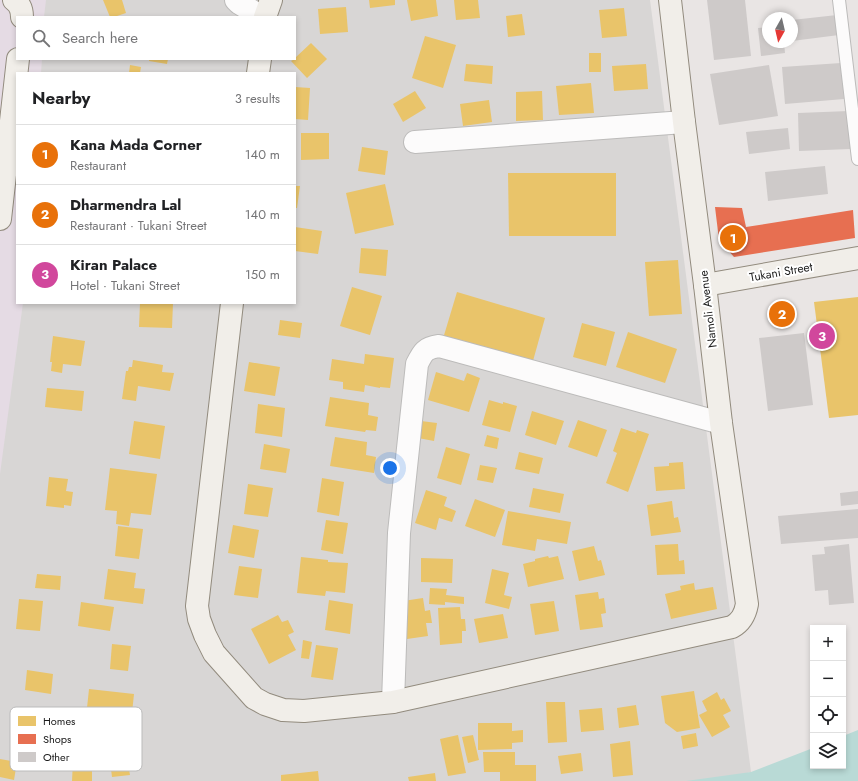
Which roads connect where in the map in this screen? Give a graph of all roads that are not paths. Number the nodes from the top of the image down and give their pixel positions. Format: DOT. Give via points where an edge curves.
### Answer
graph roads {
  1 [pos="14,0"];
  2 [pos="236,0"];
  3 [pos="271,0"];
  4 [pos="670,0"];
  5 [pos="839,0"];
  6 [pos="22,16"];
  7 [pos="262,16"];
  8 [pos="264,16"];
  9 [pos="18,60"];
  10 [pos="260,60"];
  11 [pos="17,72"];
  12 [pos="258,72"];
  13 [pos="16,77"];
  14 [pos="684,122"];
  15 [pos="415,142"];
  16 [pos="858,159"];
  17 [pos="0,219"];
  18 [pos="858,258"];
  19 [pos="705,285"];
  20 [pos="232,304"];
  21 [pos="721,423"];
  22 [pos="393,702"];
  1 -- 6 [label="street" via="20,7"];
  2 -- 7 [label="street"];
  3 -- 8 [label="street"];
  4 -- 14 [label="street, Namoli Avenue"];
  5 -- 16 [label="lane"];
  9 -- 11 [label="street"];
  10 -- 12 [label="street"];
  13 -- 17 [label="street"];
  14 -- 15 [label="street"];
  14 -- 19 [label="street, Namoli Avenue"];
  18 -- 19 [label="street, Tukani Street"];
  19 -- 21 [label="street, Namoli Avenue"];
  20 -- 22 [label="street" via="197,606 205,635 214,653 254,698 265,704 283,710 304,711"];
  21 -- 22 [label="street, Namoli Avenue" via="747,604 738,624"];
  21 -- 22 [label="street" via="439,346 427,349 417,364 399,533"];
}
